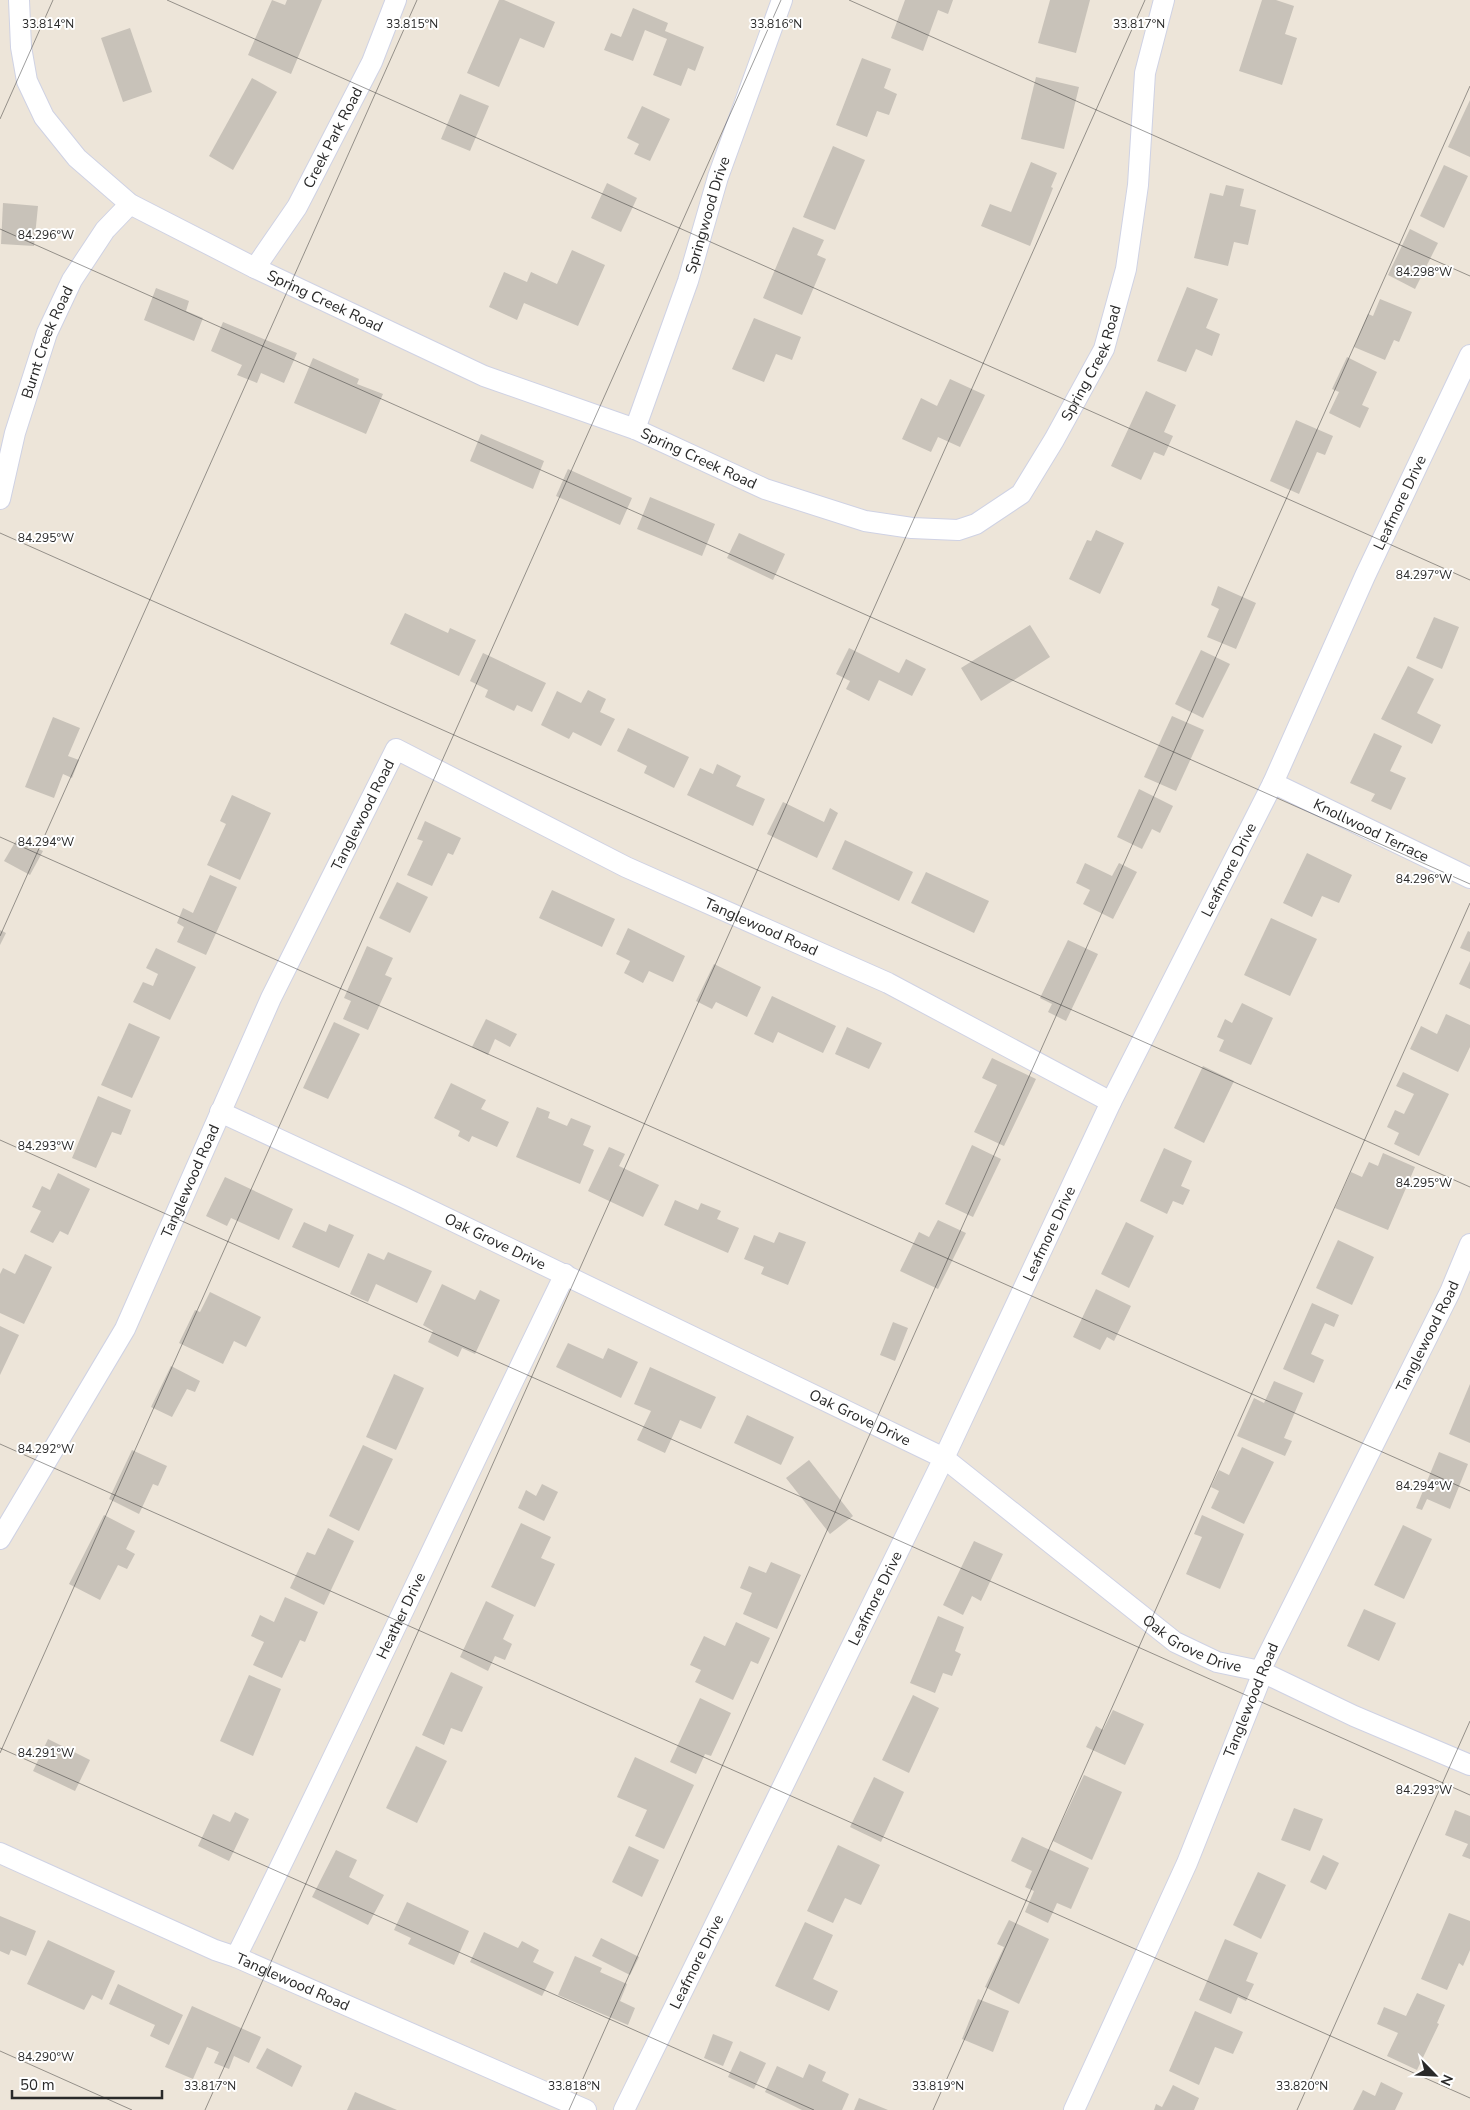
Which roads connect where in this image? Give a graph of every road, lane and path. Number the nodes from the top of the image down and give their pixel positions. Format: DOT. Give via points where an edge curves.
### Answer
graph roads {
  1 [pos="19,0"];
  2 [pos="396,0"];
  3 [pos="782,0"];
  4 [pos="1164,0"];
  5 [pos="130,204"];
  6 [pos="255,268"];
  7 [pos="1470,355"];
  8 [pos="635,429"];
  9 [pos="0,499"];
  10 [pos="1273,783"];
  11 [pos="1470,878"];
  12 [pos="1111,1102"];
  13 [pos="220,1112"];
  14 [pos="1470,1244"];
  15 [pos="565,1274"];
  16 [pos="944,1458"];
  17 [pos="0,1539"];
  18 [pos="1260,1671"];
  19 [pos="1470,1765"];
  20 [pos="0,1853"];
  21 [pos="236,1957"];
  22 [pos="586,2110"];
  23 [pos="624,2110"];
  24 [pos="1074,2110"];
  1 -- 5 [label="street, Spring Creek Road" via="27,81 44,117 77,158"];
  2 -- 6 [label="street, Creek Park Road" via="372,62 297,206"];
  3 -- 8 [label="street, Springwood Drive" via="718,177 688,281"];
  4 -- 8 [label="street, Spring Creek Road" via="1145,73 1138,185 1126,269 1104,348 1021,494 976,524 958,530 866,521 766,489"];
  5 -- 6 [label="street, Spring Creek Road"];
  5 -- 9 [label="street, Burnt Creek Road" via="105,230 72,280 47,333 15,433"];
  6 -- 8 [label="street, Spring Creek Road" via="484,376"];
  7 -- 10 [label="street, Leafmore Drive" via="1365,576"];
  10 -- 11 [label="street, Knollwood Terrace"];
  10 -- 12 [label="street, Leafmore Drive"];
  12 -- 13 [label="street, Tanglewood Road" via="888,983 626,867 396,749 271,998"];
  12 -- 16 [label="street, Leafmore Drive"];
  13 -- 15 [label="street, Oak Grove Drive"];
  13 -- 17 [label="street, Tanglewood Road" via="125,1329"];
  14 -- 18 [label="street, Tanglewood Road" via="1450,1292"];
  15 -- 16 [label="street, Oak Grove Drive"];
  15 -- 21 [label="street, Heather Drive"];
  16 -- 18 [label="street, Oak Grove Drive" via="1175,1642 1217,1662"];
  16 -- 23 [label="street, Leafmore Drive"];
  18 -- 19 [label="street, Oak Grove Drive" via="1354,1716"];
  18 -- 24 [label="street, Tanglewood Road" via="1260,1680 1187,1863"];
  20 -- 21 [label="street, Tanglewood Road"];
  21 -- 22 [label="street, Tanglewood Road"];
}
